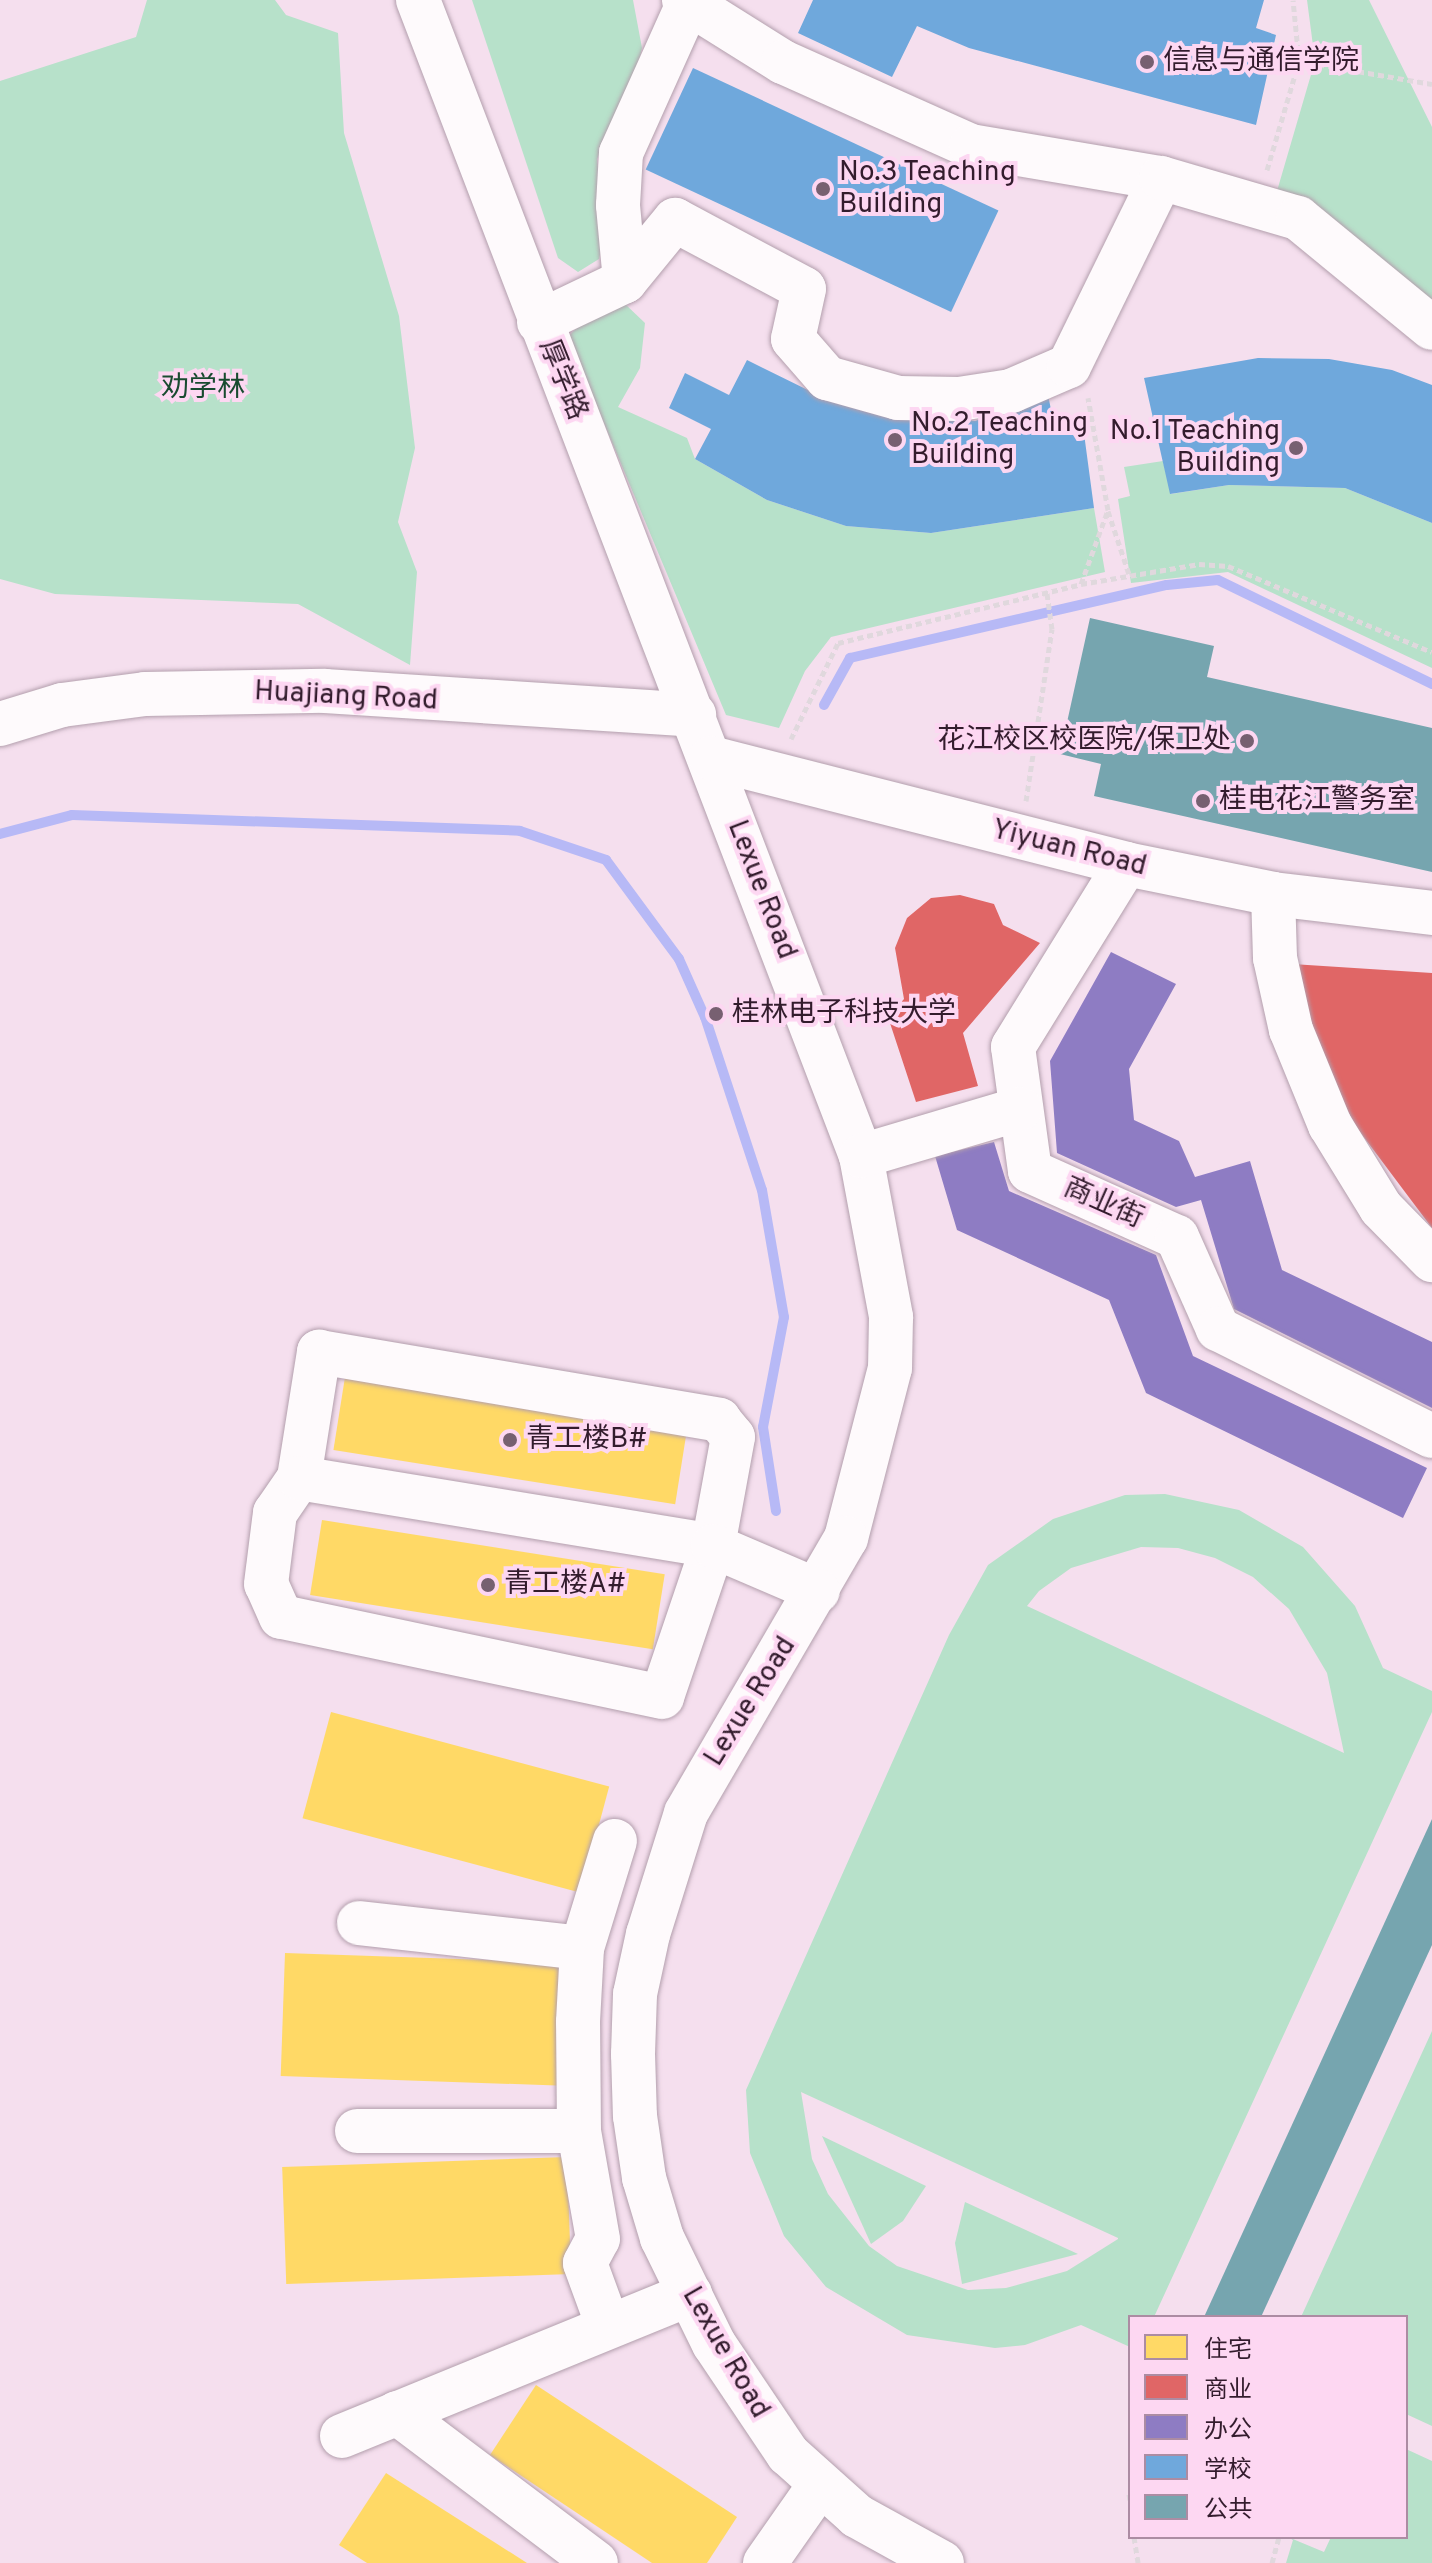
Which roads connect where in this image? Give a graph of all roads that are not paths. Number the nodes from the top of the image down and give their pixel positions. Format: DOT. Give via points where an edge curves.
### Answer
graph roads {
  1 [pos="418,0"];
  2 [pos="686,2"];
  3 [pos="1161,178"];
  4 [pos="625,281"];
  5 [pos="539,322"];
  6 [pos="1432,328"];
  7 [pos="694,715"];
  8 [pos="0,724"];
  9 [pos="711,758"];
  10 [pos="1126,864"];
  11 [pos="1273,894"];
  12 [pos="1432,913"];
  13 [pos="1020,1109"];
  14 [pos="861,1156"];
  15 [pos="1432,1260"];
  16 [pos="1432,1436"];
  17 [pos="299,1478"];
  18 [pos="713,1546"];
  19 [pos="818,1591"];
  20 [pos="615,1841"];
  21 [pos="359,1923"];
  22 [pos="582,1948"];
  23 [pos="357,2131"];
  24 [pos="579,2131"];
  25 [pos="690,2294"];
  26 [pos="608,2326"];
  27 [pos="397,2413"];
  28 [pos="342,2436"];
  29 [pos="819,2486"];
  30 [pos="596,2563"];
  31 [pos="765,2563"];
  32 [pos="942,2563"];
  1 -- 5 [label="street, 厚学路"];
  2 -- 3 [label="street" via="783,62 971,146"];
  2 -- 4 [label="street" via="650,98 621,153 618,205"];
  3 -- 4 [label="street" via="1069,366 1011,391 959,399 898,398 827,378 793,339 804,289 675,220"];
  3 -- 6 [label="street" via="1298,218"];
  4 -- 5 [label="street"];
  5 -- 7 [label="street, 厚学路"];
  7 -- 8 [label="street, Huajiang Road" via="325,691 145,694 62,705"];
  7 -- 9 [label="street, 厚学路"];
  9 -- 10 [label="street, Yiyuan Road"];
  9 -- 14 [label="street, Lexue Road"];
  10 -- 11 [label="street, Yiyuan Road"];
  10 -- 13 [label="street, 商业街" via="1013,1047"];
  11 -- 12 [label="street, Yiyuan Road"];
  11 -- 15 [label="street" via="1275,958 1291,1030 1330,1125 1381,1208"];
  13 -- 14 [label="street"];
  13 -- 16 [label="street, 商业街" via="1030,1171 1177,1237 1218,1329"];
  14 -- 19 [label="street, Lexue Road" via="885,1268 890,1368 846,1538"];
  17 -- 18 [label="street"];
  17 -- 18 [label="street" via="319,1352 719,1420 733,1437"];
  17 -- 18 [label="street" via="275,1513 266,1584 281,1617 662,1697"];
  18 -- 19 [label="street"];
  19 -- 25 [label="street, Lexue Road" via="724,1741 686,1813 635,1994 635,2116 644,2178 662,2238"];
  20 -- 22 [label="street"];
  21 -- 22 [label="street"];
  22 -- 24 [label="street"];
  23 -- 24 [label="street"];
  24 -- 26 [label="street" via="598,2239 585,2263"];
  25 -- 26 [label="street"];
  25 -- 29 [label="street, Lexue Road" via="747,2399"];
  26 -- 27 [label="street"];
  27 -- 28 [label="street"];
  27 -- 30 [label="street"];
  29 -- 31 [label="street"];
  29 -- 32 [label="street, Lexue Road" via="857,2516"];
}
